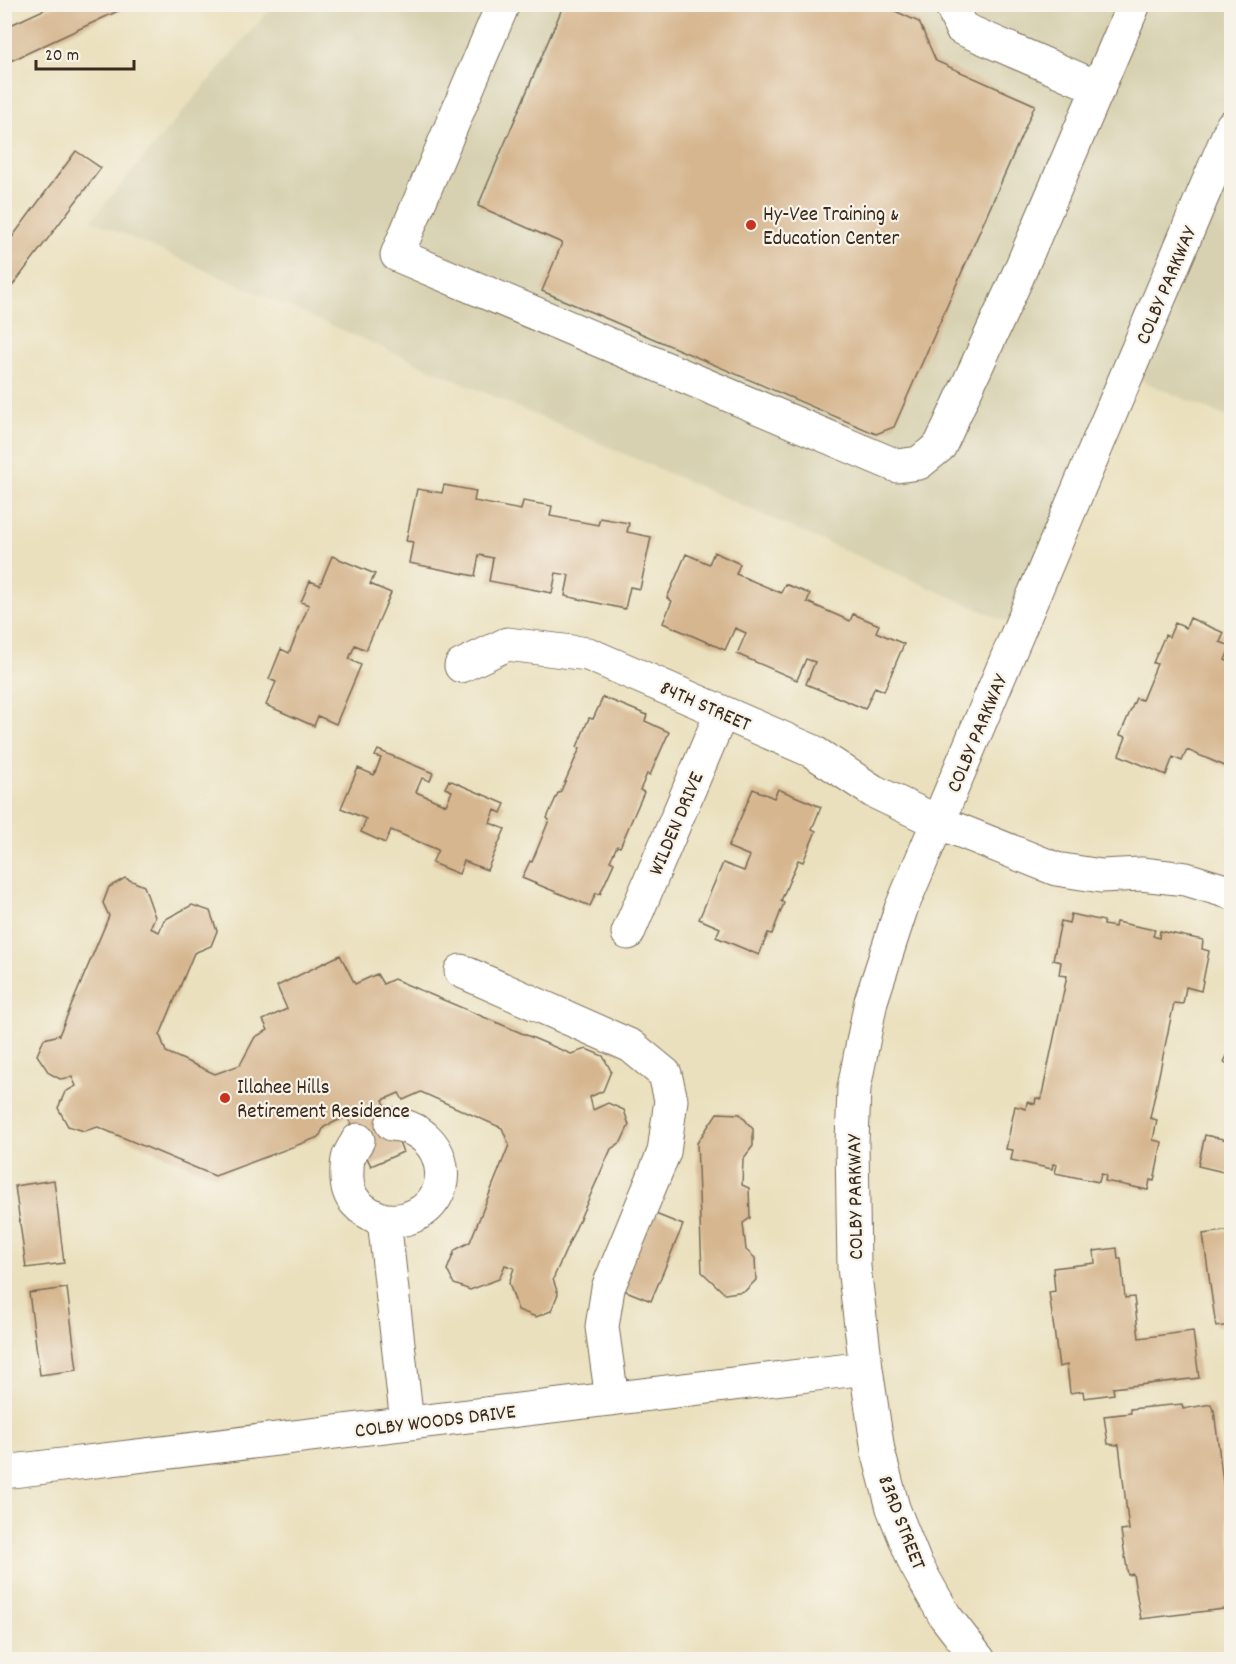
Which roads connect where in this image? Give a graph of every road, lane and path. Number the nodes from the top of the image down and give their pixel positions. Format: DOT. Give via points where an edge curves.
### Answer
graph roads {
  1 [pos="503,4"];
  2 [pos="951,4"];
  3 [pos="1134,4"];
  4 [pos="1099,88"];
  5 [pos="1232,126"];
  6 [pos="461,666"];
  7 [pos="722,712"];
  8 [pos="938,822"];
  9 [pos="1232,893"];
  10 [pos="628,933"];
  11 [pos="461,970"];
  12 [pos="392,1124"];
  13 [pos="358,1140"];
  14 [pos="384,1220"];
  15 [pos="866,1368"];
  16 [pos="612,1399"];
  17 [pos="407,1424"];
  18 [pos="4,1472"];
  19 [pos="979,1659"];
  1 -- 4 [label="street" via="397,255 897,466 919,463 940,446"];
  2 -- 4 [label="street" via="961,28"];
  3 -- 4 [label="street"];
  5 -- 8 [label="street, COLBY PARKWAY"];
  6 -- 7 [label="street, 84TH STREET" via="507,644 588,654"];
  7 -- 8 [label="street, 84TH STREET" via="812,751 873,791"];
  7 -- 10 [label="street, WILDEN DRIVE"];
  8 -- 9 [label="street, 84TH STREET" via="1056,869 1101,876 1141,874 1186,879"];
  8 -- 15 [label="street, COLBY PARKWAY" via="901,909 881,970 854,1088 854,1266"];
  11 -- 16 [label="street" via="631,1046 665,1074 671,1100 664,1152 608,1288 602,1327"];
  12 -- 14 [label="street" via="413,1128 428,1139 438,1155 441,1173 439,1190 422,1211 406,1219"];
  13 -- 14 [label="street" via="348,1158 346,1181 361,1209"];
  14 -- 17 [label="street"];
  15 -- 16 [label="street, COLBY WOODS DRIVE"];
  15 -- 19 [label="street, 83RD STREET" via="878,1452 893,1508 915,1563 945,1616"];
  16 -- 17 [label="street, COLBY WOODS DRIVE"];
  17 -- 18 [label="street, COLBY WOODS DRIVE"];
}
